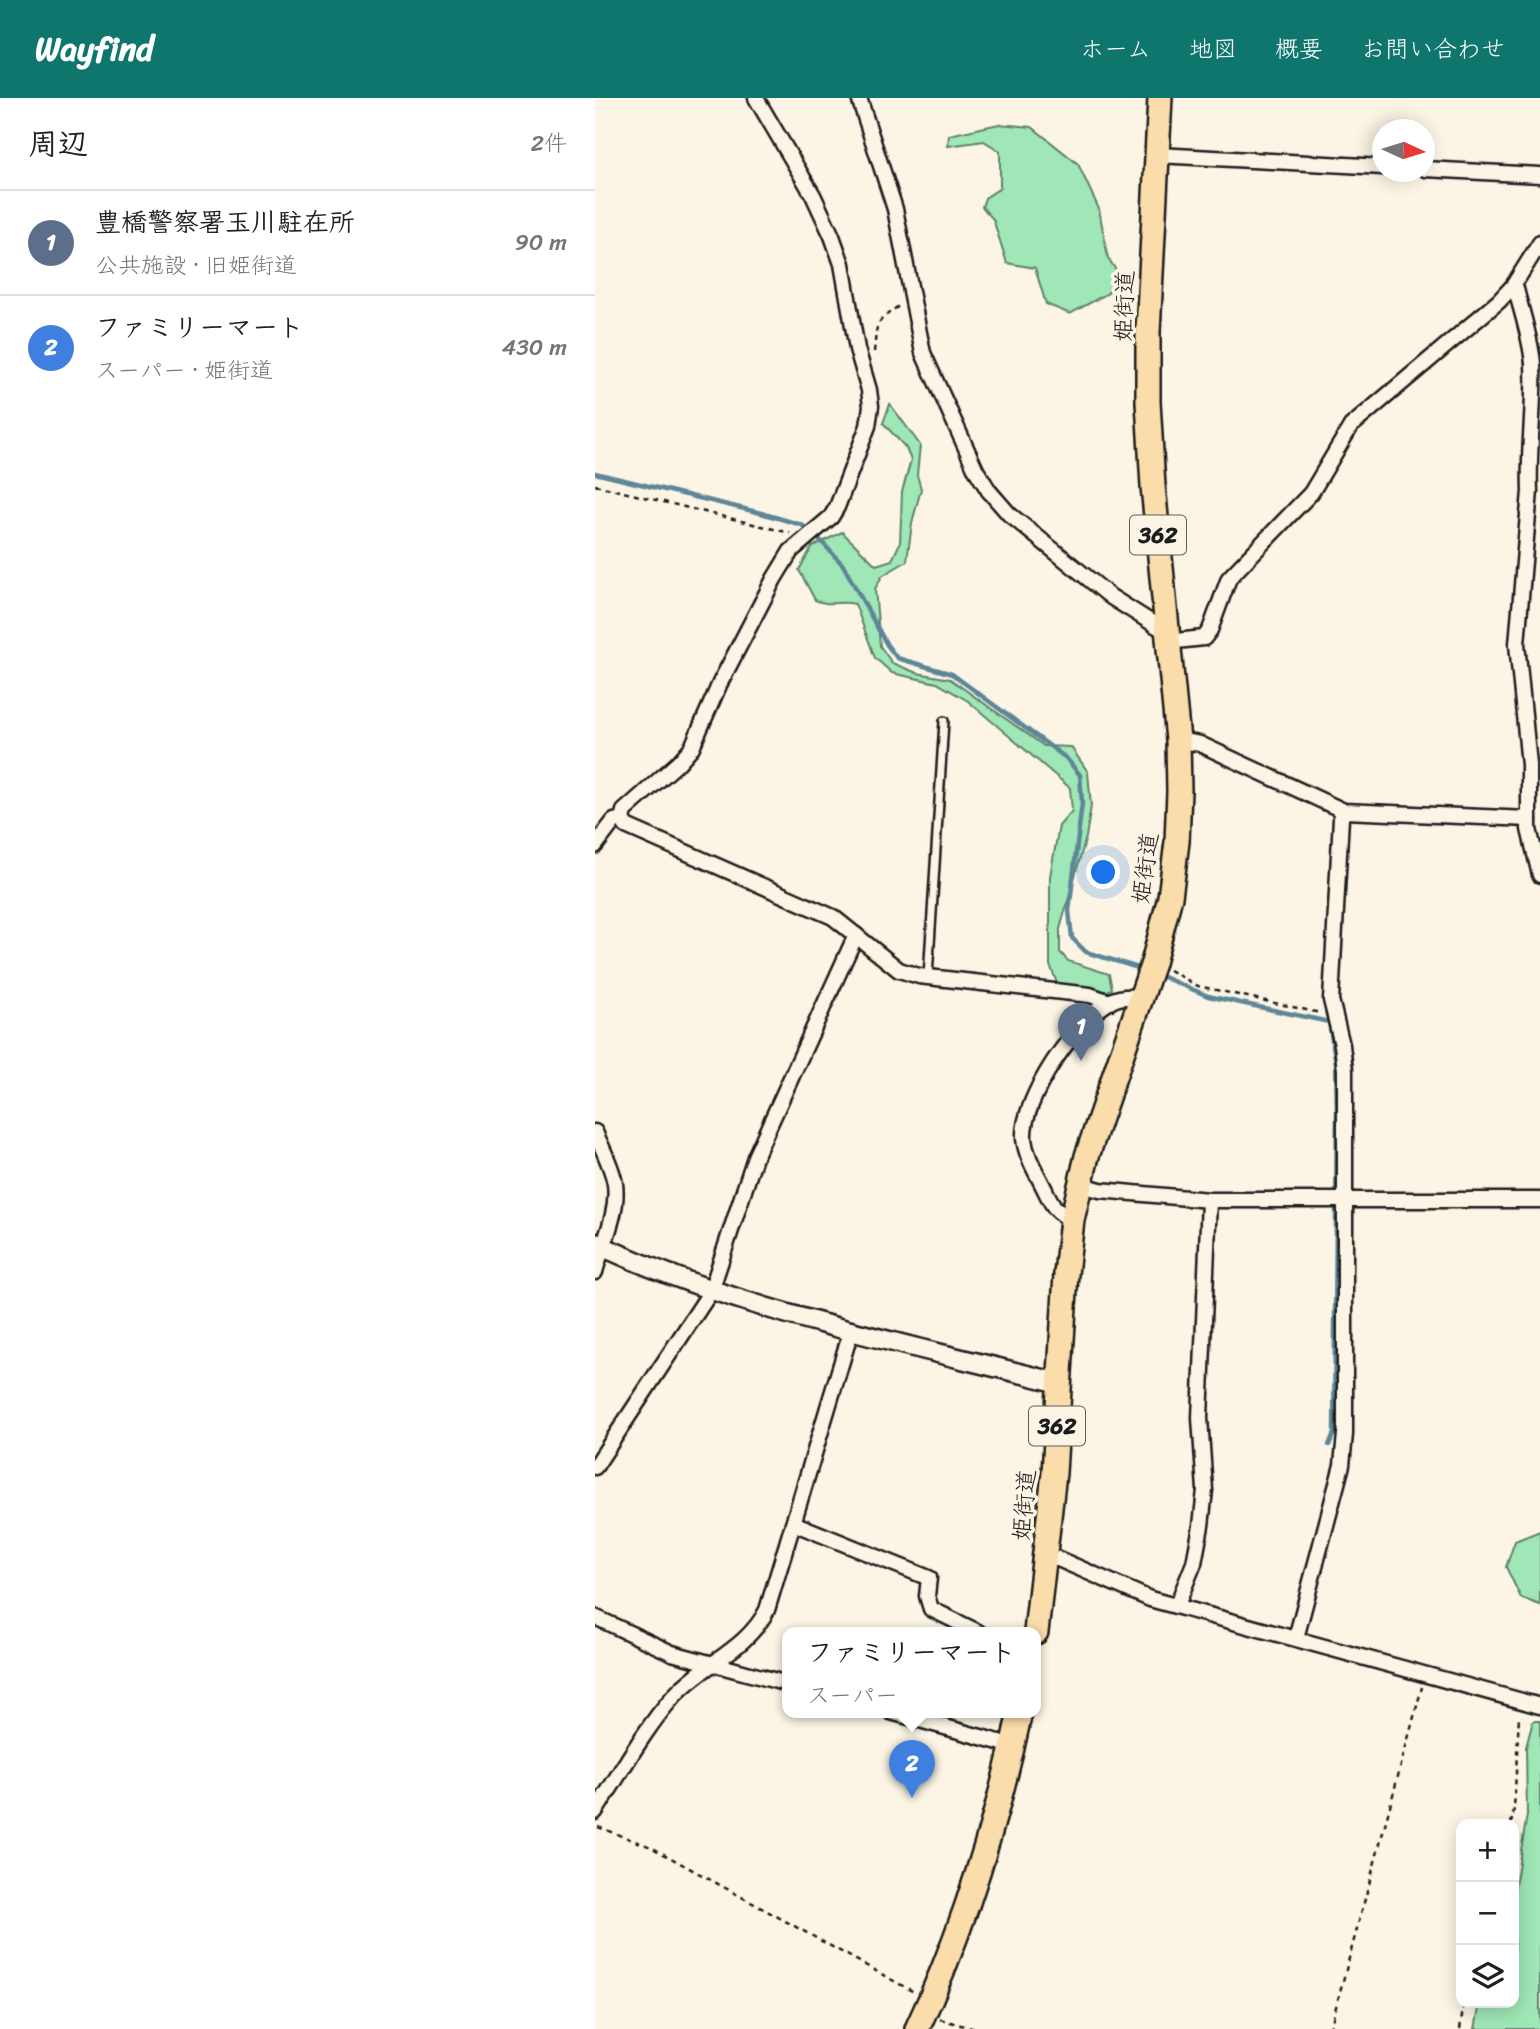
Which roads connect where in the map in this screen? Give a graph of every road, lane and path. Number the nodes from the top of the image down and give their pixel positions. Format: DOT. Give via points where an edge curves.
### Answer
graph roads {
  1 [pos="755,98"];
  2 [pos="859,98"];
  3 [pos="1160,98"];
  4 [pos="1157,155"];
  5 [pos="1372,166"];
  6 [pos="1435,170"];
  7 [pos="1540,175"];
  8 [pos="1540,243"];
  9 [pos="1513,286"];
  10 [pos="913,298"];
  11 [pos="861,366"];
  12 [pos="595,485"];
  13 [pos="804,539"];
  14 [pos="1168,633"];
  15 [pos="944,721"];
  16 [pos="1178,740"];
  17 [pos="1344,811"];
  18 [pos="622,819"];
  19 [pos="1529,819"];
  20 [pos="595,846"];
  21 [pos="1540,875"];
  22 [pos="856,935"];
  23 [pos="927,977"];
  24 [pos="1149,977"];
  25 [pos="1109,1002"];
  26 [pos="1333,1013"];
  27 [pos="595,1132"];
  28 [pos="1079,1184"];
  29 [pos="1209,1200"];
  30 [pos="1338,1200"];
  31 [pos="1540,1200"];
  32 [pos="1072,1220"];
  33 [pos="599,1244"];
  34 [pos="595,1272"];
  35 [pos="711,1291"];
  36 [pos="851,1331"];
  37 [pos="1059,1382"];
  38 [pos="595,1467"];
  39 [pos="793,1523"];
  40 [pos="1046,1556"];
  41 [pos="1177,1605"];
  42 [pos="595,1617"];
  43 [pos="968,1627"];
  44 [pos="1037,1627"];
  45 [pos="1296,1638"];
  46 [pos="714,1665"];
  47 [pos="1426,1675"];
  48 [pos="782,1682"];
  49 [pos="1521,1702"];
  50 [pos="1540,1706"];
  51 [pos="913,1718"];
  52 [pos="1019,1718"];
  53 [pos="1013,1746"];
  54 [pos="595,1812"];
  55 [pos="1511,1819"];
  56 [pos="595,1825"];
  57 [pos="1463,2008"];
  58 [pos="924,2014"];
  59 [pos="975,2029"];
  60 [pos="1330,2029"];
  61 [pos="1460,2029"];
  1 -- 11 [label="street" via="832,236 842,264"];
  2 -- 10 [label="street" via="895,209"];
  3 -- 4 [label="highway, 姫街道 / 362"];
  4 -- 5 [label="street"];
  4 -- 14 [label="highway, 姫街道 / 362" via="1148,402"];
  6 -- 7 [label="street"];
  8 -- 9 [label="street"];
  9 -- 14 [label="street" via="1351,426 1311,493 1229,578 1205,638 1176,641"];
  9 -- 19 [label="street" via="1533,362 1530,491 1517,644 1529,765"];
  10 -- 11 [label="path" via="880,319 872,358"];
  10 -- 14 [label="street" via="929,370 989,491 1054,552 1111,597"];
  11 -- 13 [label="street" via="871,406 868,426 837,507"];
  12 -- 13 [label="path" via="776,528"];
  13 -- 18 [label="street" via="774,579 692,747 624,811"];
  14 -- 16 [label="highway, 姫街道 / 362"];
  15 -- 23 [label="lane"];
  16 -- 17 [label="street" via="1200,744"];
  16 -- 24 [label="highway, 姫街道 / 362" via="1177,842 1170,897"];
  17 -- 19 [label="street"];
  17 -- 26 [label="street"];
  18 -- 20 [label="street" via="614,821"];
  18 -- 22 [label="street" via="626,826 833,917"];
  19 -- 21 [label="street"];
  22 -- 23 [label="street" via="899,970"];
  22 -- 35 [label="street" via="755,1157"];
  23 -- 25 [label="street" via="1090,995"];
  24 -- 25 [label="street" via="1128,996"];
  24 -- 26 [label="path"];
  24 -- 28 [label="highway, 姫街道 / 362"];
  25 -- 32 [label="street" via="1080,1026 1058,1054 1038,1088 1025,1124 1027,1156 1056,1212"];
  26 -- 30 [label="street" via="1345,1070"];
  27 -- 33 [label="street" via="615,1184 615,1199"];
  28 -- 29 [label="street"];
  28 -- 32 [label="highway, 姫街道 / 362"];
  29 -- 30 [label="street"];
  29 -- 41 [label="street" via="1201,1418 1205,1490 1194,1563"];
  30 -- 31 [label="street"];
  30 -- 45 [label="street" via="1345,1434 1342,1465"];
  32 -- 37 [label="highway, 姫街道 / 362"];
  33 -- 34 [label="street"];
  33 -- 35 [label="street"];
  35 -- 36 [label="street"];
  35 -- 38 [label="street"];
  36 -- 37 [label="street"];
  36 -- 39 [label="street"];
  37 -- 40 [label="highway, 姫街道 / 362"];
  39 -- 43 [label="street" via="929,1578 927,1597 932,1609"];
  39 -- 46 [label="street" via="767,1610 742,1643"];
  40 -- 41 [label="street" via="1150,1599"];
  40 -- 44 [label="highway, 姫街道 / 362"];
  41 -- 45 [label="street"];
  42 -- 46 [label="street" via="672,1653"];
  45 -- 47 [label="street"];
  46 -- 48 [label="street"];
  46 -- 54 [label="street" via="674,1696"];
  47 -- 49 [label="street"];
  47 -- 60 [label="path"];
  49 -- 50 [label="street"];
  49 -- 55 [label="path"];
  51 -- 53 [label="street"];
  52 -- 53 [label="highway"];
  53 -- 58 [label="highway" via="963,1916"];
  56 -- 58 [label="path" via="651,1847"];
  57 -- 61 [label="path"];
  58 -- 59 [label="path"];
}
